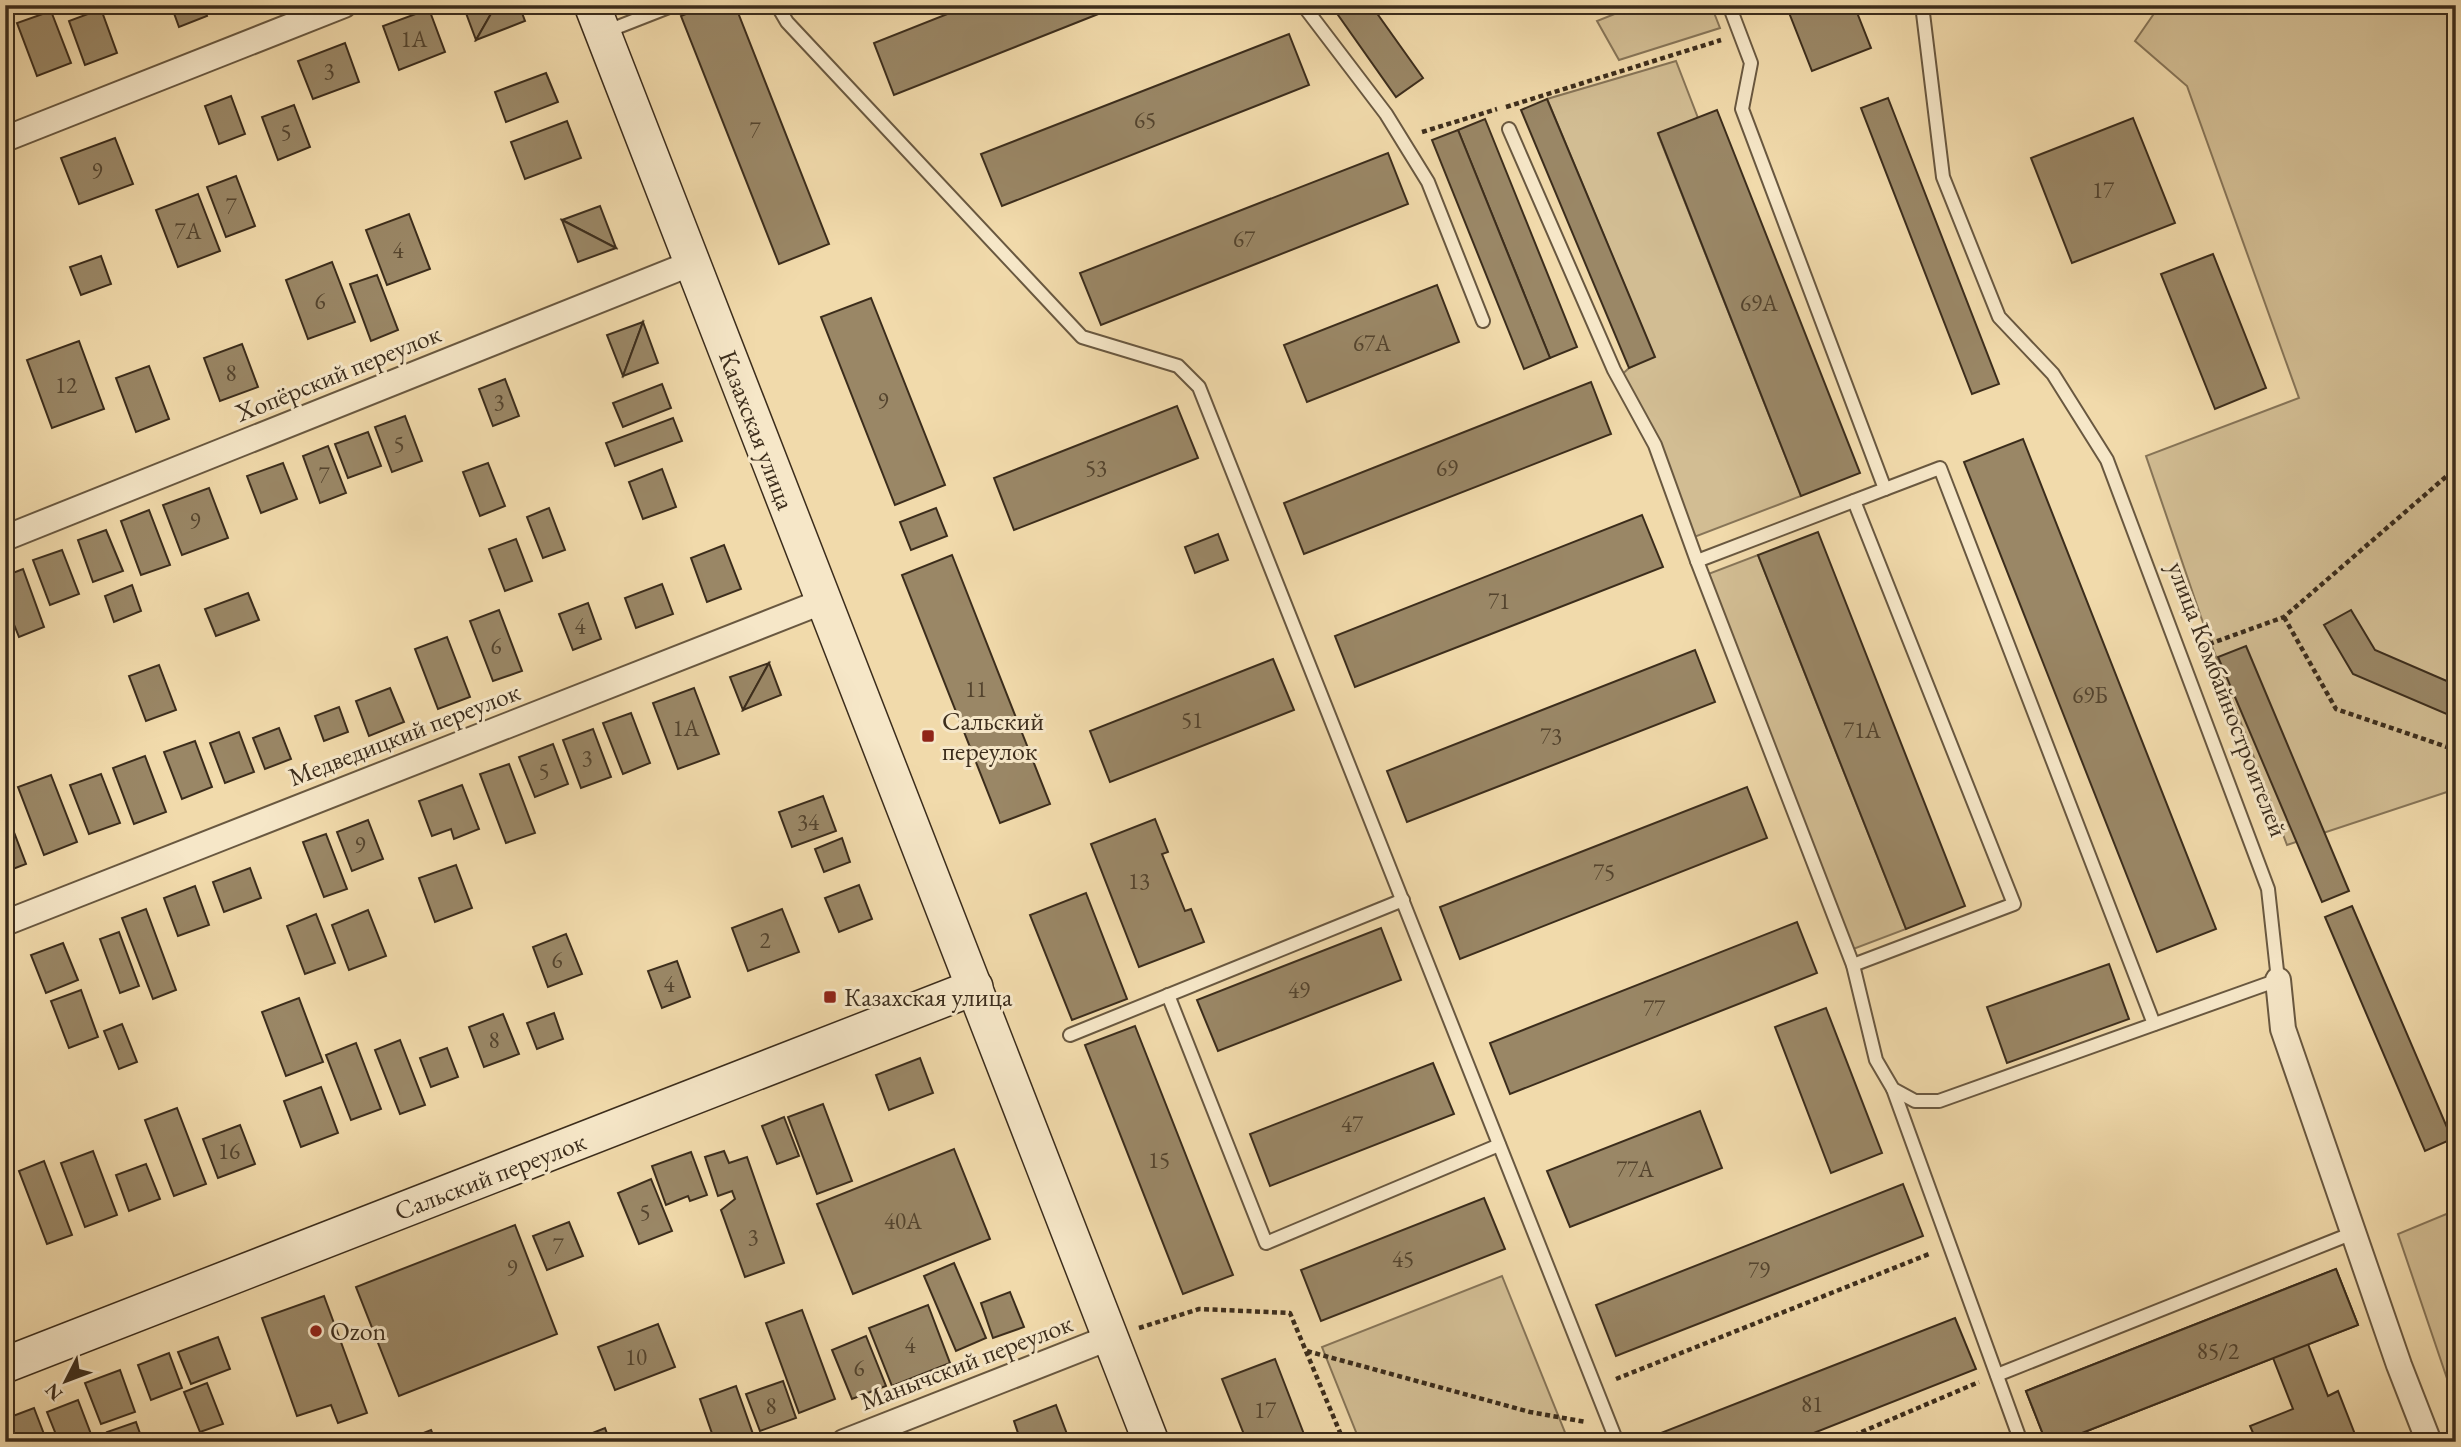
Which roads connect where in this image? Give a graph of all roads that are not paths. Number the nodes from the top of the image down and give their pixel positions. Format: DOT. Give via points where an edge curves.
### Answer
graph roads {
  1 [pos="344,5"];
  2 [pos="674,5"];
  3 [pos="777,5"];
  4 [pos="1303,5"];
  5 [pos="1729,5"];
  6 [pos="1922,5"];
  7 [pos="597,19"];
  8 [pos="1509,130"];
  9 [pos="5,139"];
  10 [pos="692,263"];
  11 [pos="1483,321"];
  12 [pos="1885,489"];
  13 [pos="1854,501"];
  14 [pos="5,538"];
  15 [pos="1697,561"];
  16 [pos="824,601"];
  17 [pos="1403,900"];
  18 [pos="5,923"];
  19 [pos="1853,965"];
  20 [pos="2278,980"];
  21 [pos="975,987"];
  22 [pos="1168,995"];
  23 [pos="2154,1024"];
  24 [pos="1070,1035"];
  25 [pos="1893,1090"];
  26 [pos="1500,1145"];
  27 [pos="2353,1233"];
  28 [pos="1111,1338"];
  29 [pos="5,1365"];
  30 [pos="1997,1375"];
  31 [pos="844,1442"];
  32 [pos="1151,1442"];
  33 [pos="1617,1442"];
  34 [pos="2021,1442"];
  35 [pos="2429,1442"];
  1 -- 9 [label="street"];
  2 -- 7 [label="lane"];
  3 -- 17 [label="lane" via="796,32 1082,337 1178,366 1199,387"];
  4 -- 11 [label="lane" via="1386,114 1428,182"];
  5 -- 12 [label="lane" via="1751,63 1742,109"];
  6 -- 20 [label="lane, улица Комбайностроителей" via="1942,177 1999,317 2053,374 2107,460 2268,889"];
  7 -- 10 [label="main road, Казахская улица"];
  8 -- 15 [label="lane" via="1614,370 1655,444"];
  10 -- 14 [label="street, Хопёрский переулок"];
  10 -- 16 [label="main road, Казахская улица"];
  12 -- 13 [label="lane"];
  12 -- 23 [label="lane" via="1940,468"];
  13 -- 15 [label="lane"];
  13 -- 19 [label="lane" via="2014,904"];
  15 -- 19 [label="lane"];
  16 -- 18 [label="street, Медведицкий переулок"];
  16 -- 21 [label="main road, Казахская улица"];
  17 -- 22 [label="lane"];
  17 -- 26 [label="lane"];
  19 -- 25 [label="lane" via="1876,1060"];
  20 -- 23 [label="lane"];
  20 -- 27 [label="street, улица Комбайностроителей" via="2283,1029"];
  21 -- 28 [label="main road, Казахская улица"];
  21 -- 29 [label="main road, Сальский переулок"];
  22 -- 24 [label="lane"];
  22 -- 26 [label="lane" via="1266,1243"];
  23 -- 25 [label="lane" via="1940,1101 1915,1101"];
  25 -- 30 [label="lane"];
  26 -- 33 [label="lane"];
  27 -- 30 [label="lane"];
  27 -- 35 [label="street, улица Комбайностроителей"];
  28 -- 31 [label="street, Манычский переулок"];
  28 -- 32 [label="main road, Казахская улица"];
  30 -- 34 [label="lane"];
}
